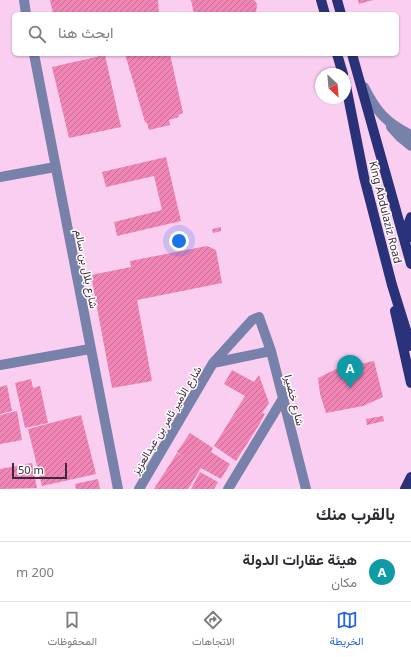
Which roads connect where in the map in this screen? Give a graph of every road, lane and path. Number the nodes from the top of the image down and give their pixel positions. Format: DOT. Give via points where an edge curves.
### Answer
graph roads {
  1 [pos="24,0"];
  2 [pos="321,0"];
  3 [pos="337,0"];
  4 [pos="26,12"];
  5 [pos="324,12"];
  6 [pos="340,12"];
  7 [pos="34,56"];
  8 [pos="338,56"];
  9 [pos="353,56"];
  10 [pos="341,68"];
  11 [pos="359,77"];
  12 [pos="350,104"];
  13 [pos="381,115"];
  14 [pos="411,135"];
  15 [pos="411,146"];
  16 [pos="56,167"];
  17 [pos="0,178"];
  18 [pos="411,217"];
  19 [pos="411,260"];
  20 [pos="411,264"];
  21 [pos="392,285"];
  22 [pos="259,317"];
  23 [pos="411,346"];
  24 [pos="90,349"];
  25 [pos="270,352"];
  26 [pos="213,363"];
  27 [pos="0,365"];
  28 [pos="411,384"];
  29 [pos="282,400"];
  30 [pos="411,476"];
  31 [pos="118,489"];
  32 [pos="139,489"];
  33 [pos="228,489"];
  34 [pos="306,489"];
  35 [pos="405,489"];
  1 -- 4 [label="street"];
  2 -- 5 [label="main road"];
  3 -- 6 [label="main road"];
  7 -- 16 [label="street, شارع بلال بن سالم"];
  8 -- 10 [label="main road"];
  9 -- 11 [label="main road, King Abdulaziz Road"];
  11 -- 13 [label="street" via="374,107"];
  11 -- 20 [label="main road, King Abdulaziz Road"];
  12 -- 21 [label="main road, King Abdulaziz Road" via="364,177"];
  13 -- 14 [label="street"];
  13 -- 15 [label="street"];
  16 -- 17 [label="street"];
  16 -- 24 [label="street, شارع بلال بن سالم"];
  18 -- 19 [label="main road" via="406,230"];
  21 -- 23 [label="main road, King Abdulaziz Road"];
  21 -- 28 [label="main road" via="397,323"];
  22 -- 25 [label="street, شارع خضيرا"];
  22 -- 26 [label="street, شارع الأمير ثامر بن عبدالعزيز" via="252,320"];
  24 -- 27 [label="street"];
  24 -- 31 [label="street, شارع بلال بن سالم"];
  25 -- 26 [label="street, شارع الأمير ثامر بن عبدالعزيز"];
  25 -- 29 [label="street, شارع خضيرا"];
  26 -- 32 [label="street, شارع الأمير ثامر بن عبدالعزيز"];
  29 -- 33 [label="street"];
  29 -- 34 [label="street, شارع خضيرا"];
  30 -- 35 [label="main road"];
}
